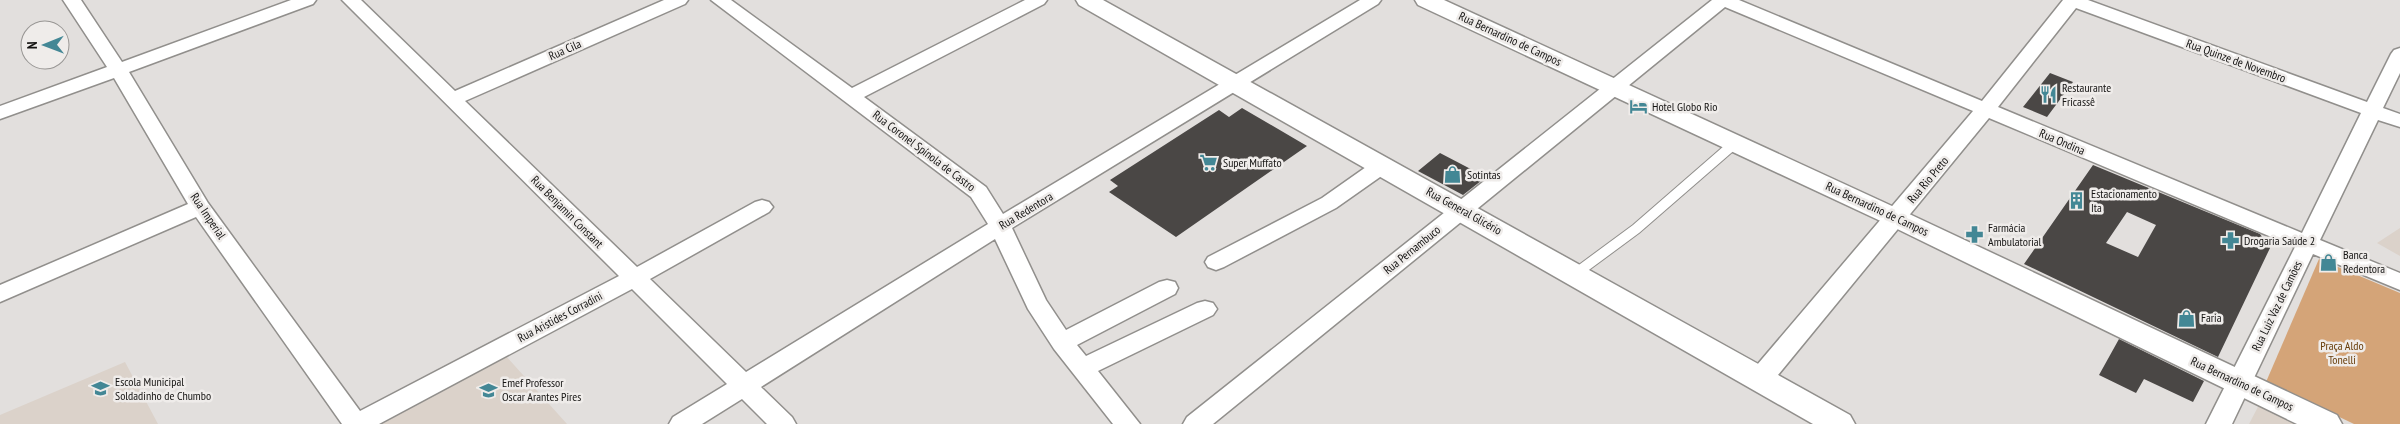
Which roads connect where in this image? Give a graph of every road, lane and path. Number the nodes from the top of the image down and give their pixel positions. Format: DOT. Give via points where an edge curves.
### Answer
graph roads {
  1 [pos="72,0"];
  2 [pos="307,0"];
  3 [pos="351,0"];
  4 [pos="679,0"];
  5 [pos="720,0"];
  6 [pos="1038,0"];
  7 [pos="1087,0"];
  8 [pos="1372,0"];
  9 [pos="1426,0"];
  10 [pos="1724,0"];
  11 [pos="2073,0"];
  12 [pos="2400,54"];
  13 [pos="118,69"];
  14 [pos="1238,83"];
  15 [pos="1615,87"];
  16 [pos="850,96"];
  17 [pos="452,100"];
  18 [pos="1985,110"];
  19 [pos="2372,112"];
  20 [pos="0,113"];
  21 [pos="2400,121"];
  22 [pos="1735,143"];
  23 [pos="1382,165"];
  24 [pos="200,207"];
  25 [pos="762,207"];
  26 [pos="1462,210"];
  27 [pos="1896,218"];
  28 [pos="1000,226"];
  29 [pos="2307,244"];
  30 [pos="1216,262"];
  31 [pos="1575,274"];
  32 [pos="634,278"];
  33 [pos="2400,282"];
  34 [pos="1167,288"];
  35 [pos="0,294"];
  36 [pos="1205,308"];
  37 [pos="1062,343"];
  38 [pos="1082,368"];
  39 [pos="1760,379"];
  40 [pos="2239,384"];
  41 [pos="744,386"];
  42 [pos="356,424"];
  43 [pos="682,424"];
  44 [pos="783,424"];
  45 [pos="1127,424"];
  46 [pos="1196,424"];
  47 [pos="1839,424"];
  48 [pos="2219,424"];
  49 [pos="2326,424"];
  1 -- 13 [label="street, Rua Imperial"];
  2 -- 13 [label="street"];
  3 -- 17 [label="street, Rua Benjamin Constant"];
  4 -- 17 [label="street, Rua Cila"];
  5 -- 16 [label="street, Rua Coronel Spínola de Castro"];
  6 -- 16 [label="street"];
  7 -- 14 [label="street, Rua General Glicério"];
  8 -- 14 [label="street, Rua Redentora"];
  9 -- 15 [label="street, Rua Bernardino de Campos"];
  10 -- 15 [label="street, Rua Pernambuco"];
  10 -- 18 [label="street, Rua Ondina"];
  11 -- 18 [label="street, Rua Rio Preto"];
  11 -- 19 [label="street, Rua Quinze de Novembro"];
  12 -- 19 [label="street, Rua Luiz Vaz de Camões"];
  13 -- 20 [label="street"];
  13 -- 24 [label="street, Rua Imperial"];
  14 -- 23 [label="street, Rua General Glicério"];
  14 -- 28 [label="street, Rua Redentora"];
  15 -- 22 [label="street, Rua Bernardino de Campos"];
  15 -- 26 [label="street, Rua Pernambuco"];
  16 -- 28 [label="street, Rua Coronel Spínola de Castro" via="978,192"];
  17 -- 32 [label="street, Rua Benjamin Constant"];
  18 -- 27 [label="street, Rua Rio Preto"];
  18 -- 29 [label="street, Rua Ondina"];
  19 -- 21 [label="street, Rua Quinze de Novembro"];
  19 -- 29 [label="street, Rua Luiz Vaz de Camões"];
  22 -- 27 [label="street, Rua Bernardino de Campos"];
  22 -- 31 [label="lane" via="1636,229"];
  23 -- 26 [label="street, Rua General Glicério"];
  23 -- 30 [label="street" via="1329,203"];
  24 -- 35 [label="street"];
  24 -- 42 [label="street, Rua Imperial"];
  25 -- 32 [label="street, Rua Aristides Corradini"];
  26 -- 31 [label="street, Rua General Glicério"];
  26 -- 46 [label="street, Rua Pernambuco"];
  27 -- 39 [label="street, Rua Rio Preto"];
  27 -- 40 [label="street, Rua Bernardino de Campos"];
  28 -- 37 [label="street, Rua Coronel Spínola de Castro" via="1036,303"];
  28 -- 41 [label="street, Rua Redentora"];
  29 -- 33 [label="street, Rua Ondina"];
  29 -- 40 [label="street, Rua Luiz Vaz de Camões"];
  31 -- 39 [label="street, Rua General Glicério"];
  32 -- 41 [label="street, Rua Benjamin Constant"];
  32 -- 42 [label="street, Rua Aristides Corradini"];
  34 -- 37 [label="street"];
  36 -- 38 [label="street"];
  37 -- 38 [label="street, Rua Coronel Spínola de Castro"];
  38 -- 45 [label="street, Rua Coronel Spínola de Castro"];
  39 -- 47 [label="street, Rua General Glicério"];
  40 -- 48 [label="street, Rua Luiz Vaz de Camões"];
  40 -- 49 [label="street, Rua Bernardino de Campos"];
  41 -- 43 [label="street, Rua Redentora"];
  41 -- 44 [label="street, Rua Benjamin Constant"];
}
